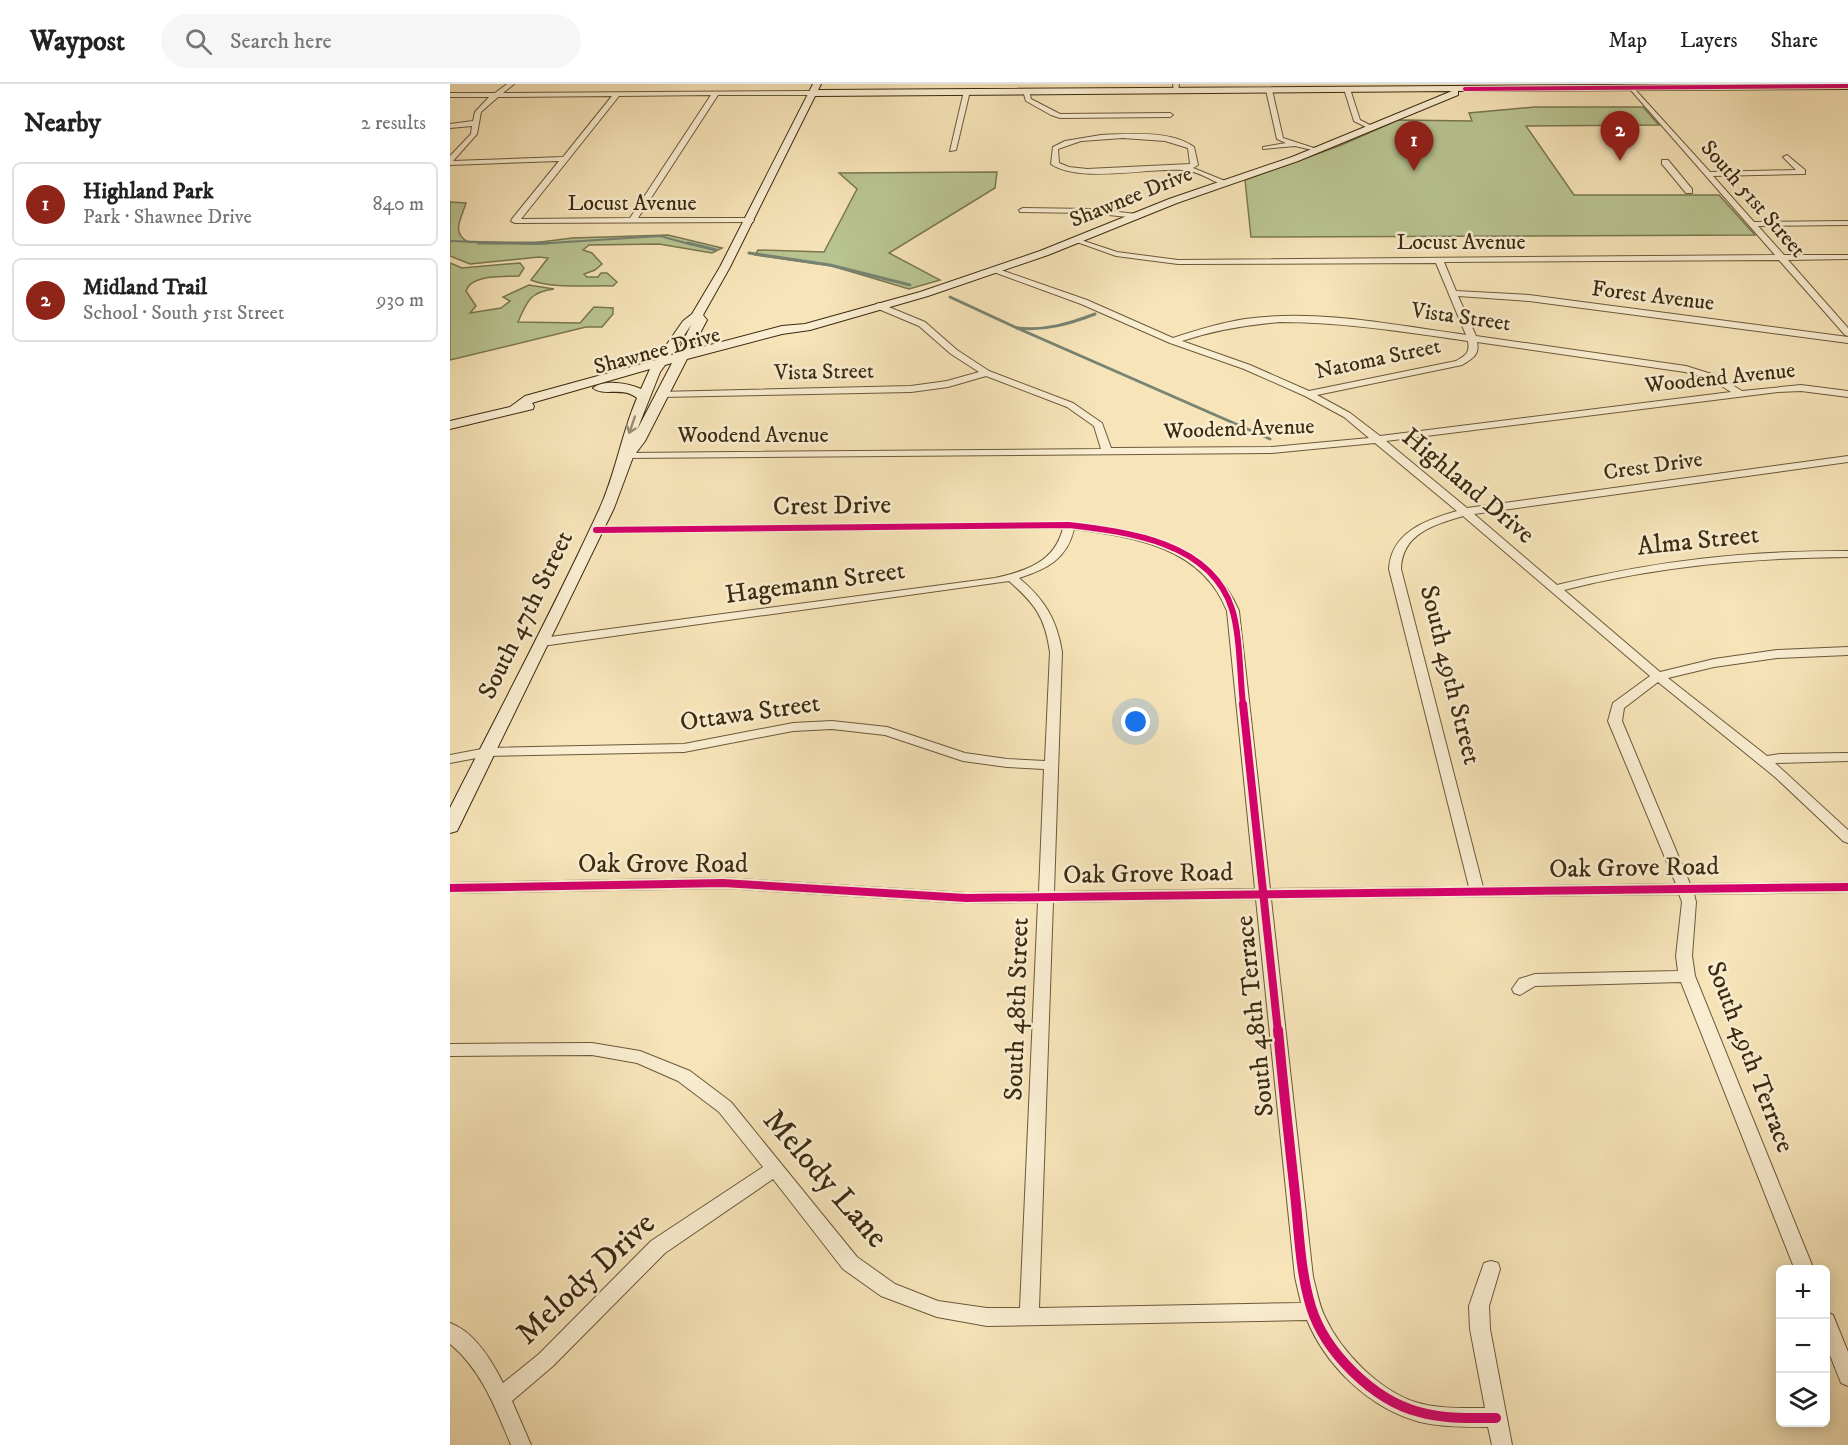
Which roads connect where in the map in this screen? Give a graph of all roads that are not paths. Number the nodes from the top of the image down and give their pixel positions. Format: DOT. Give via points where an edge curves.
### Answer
graph roads {
  1 [pos="511,84"];
  2 [pos="614,84"];
  3 [pos="1835,85"];
  4 [pos="1465,86"];
  5 [pos="1848,86"];
  6 [pos="1176,87"];
  7 [pos="1631,87"];
  8 [pos="814,88"];
  9 [pos="1273,88"];
  10 [pos="1347,89"];
  11 [pos="1437,89"];
  12 [pos="1026,91"];
  13 [pos="967,92"];
  14 [pos="606,93"];
  15 [pos="618,93"];
  16 [pos="716,93"];
  17 [pos="499,94"];
  18 [pos="450,95"];
  19 [pos="1447,96"];
  20 [pos="1170,115"];
  21 [pos="477,123"];
  22 [pos="450,126"];
  23 [pos="1371,127"];
  24 [pos="1294,144"];
  25 [pos="1265,148"];
  26 [pos="1315,150"];
  27 [pos="947,152"];
  28 [pos="1787,157"];
  29 [pos="564,159"];
  30 [pos="450,161"];
  31 [pos="1665,162"];
  32 [pos="1187,168"];
  33 [pos="1707,174"];
  34 [pos="1226,183"];
  35 [pos="1689,191"];
  36 [pos="1023,210"];
  37 [pos="1137,216"];
  38 [pos="750,220"];
  39 [pos="632,221"];
  40 [pos="1848,223"];
  41 [pos="1751,224"];
  42 [pos="1078,241"];
  43 [pos="1780,257"];
  44 [pos="1848,257"];
  45 [pos="1439,260"];
  46 [pos="996,271"];
  47 [pos="1453,294"];
  48 [pos="879,306"];
  49 [pos="697,316"];
  50 [pos="806,327"];
  51 [pos="1848,333"];
  52 [pos="691,338"];
  53 [pos="1472,338"];
  54 [pos="1848,339"];
  55 [pos="1173,341"];
  56 [pos="722,345"];
  57 [pos="680,361"];
  58 [pos="658,367"];
  59 [pos="986,373"];
  60 [pos="599,388"];
  61 [pos="1740,393"];
  62 [pos="661,394"];
  63 [pos="1308,394"];
  64 [pos="1848,394"];
  65 [pos="643,397"];
  66 [pos="516,407"];
  67 [pos="450,425"];
  68 [pos="1378,440"];
  69 [pos="1107,452"];
  70 [pos="626,456"];
  71 [pos="1848,459"];
  72 [pos="1464,512"];
  73 [pos="1069,525"];
  74 [pos="596,530"];
  75 [pos="1848,554"];
  76 [pos="1011,578"];
  77 [pos="1555,589"];
  78 [pos="542,642"];
  79 [pos="1848,651"];
  80 [pos="1658,676"];
  81 [pos="487,752"];
  82 [pos="1848,757"];
  83 [pos="450,759"];
  84 [pos="1763,761"];
  85 [pos="1052,765"];
  86 [pos="450,827"];
  87 [pos="1848,838"];
  88 [pos="1848,887"];
  89 [pos="450,888"];
  90 [pos="1685,889"];
  91 [pos="1476,891"];
  92 [pos="1263,894"];
  93 [pos="1046,897"];
  94 [pos="1687,976"];
  95 [pos="1520,989"];
  96 [pos="450,1050"];
  97 [pos="774,1169"];
  98 [pos="1803,1265"];
  99 [pos="1491,1269"];
  100 [pos="1312,1311"];
  101 [pos="1029,1316"];
  102 [pos="1830,1331"];
  103 [pos="450,1332"];
  104 [pos="1848,1377"];
  105 [pos="502,1397"];
  106 [pos="1497,1418"];
  107 [pos="521,1445"];
  108 [pos="1502,1445"];
  1 -- 17 [label="street"];
  2 -- 14 [label="street"];
  3 -- 5 [label="main road"];
  3 -- 7 [label="main road"];
  4 -- 7 [label="main road"];
  4 -- 11 [label="main road"];
  4 -- 19 [label="main road, Shawnee Drive"];
  6 -- 9 [label="main road"];
  6 -- 12 [label="main road"];
  7 -- 33 [label="street, South 51st Street"];
  8 -- 13 [label="main road"];
  8 -- 16 [label="street"];
  8 -- 38 [label="main road, South 47th Street"];
  9 -- 10 [label="main road"];
  9 -- 24 [label="street" via="1280,139"];
  10 -- 11 [label="main road"];
  10 -- 23 [label="street" via="1358,121"];
  11 -- 19 [label="main road"];
  12 -- 13 [label="main road"];
  12 -- 20 [label="street" via="1028,100 1060,116"];
  13 -- 27 [label="street"];
  14 -- 15 [label="street"];
  14 -- 17 [label="street"];
  15 -- 16 [label="street"];
  15 -- 29 [label="street"];
  16 -- 39 [label="street"];
  17 -- 18 [label="street"];
  17 -- 21 [label="street" via="484,103"];
  19 -- 23 [label="main road, Shawnee Drive"];
  21 -- 22 [label="street"];
  21 -- 30 [label="street" via="474,134"];
  23 -- 26 [label="main road, Shawnee Drive"];
  24 -- 25 [label="street"];
  24 -- 26 [label="street"];
  26 -- 34 [label="main road, Shawnee Drive"];
  28 -- 33 [label="street" via="1802,172"];
  29 -- 30 [label="street"];
  29 -- 39 [label="street, Locust Avenue" via="515,221"];
  31 -- 35 [label="street"];
  32 -- 32 [label="street" via="1068,169 1055,164 1055,148 1085,138 1170,139 1191,147 1194,165"];
  32 -- 34 [label="street"];
  33 -- 41 [label="street, South 51st Street"];
  34 -- 37 [label="main road, Shawnee Drive"];
  36 -- 37 [label="street"];
  37 -- 42 [label="main road, Shawnee Drive"];
  38 -- 39 [label="street, Locust Avenue"];
  38 -- 49 [label="main road, South 47th Street"];
  40 -- 41 [label="street"];
  41 -- 43 [label="street, South 51st Street"];
  42 -- 45 [label="street, Locust Avenue" via="1116,254 1178,262"];
  42 -- 46 [label="main road, Shawnee Drive"];
  43 -- 44 [label="street, Locust Avenue"];
  43 -- 45 [label="street, Locust Avenue"];
  43 -- 51 [label="street, South 51st Street"];
  45 -- 47 [label="street"];
  46 -- 48 [label="main road, Shawnee Drive"];
  46 -- 55 [label="street, Highland Drive" via="1084,302"];
  47 -- 53 [label="street"];
  47 -- 54 [label="street, Forest Avenue" via="1529,298"];
  48 -- 50 [label="main road, Shawnee Drive"];
  48 -- 59 [label="street" via="922,324"];
  49 -- 52 [label="main road, South 47th Street" via="700,320"];
  49 -- 58 [label="main road, South 47th Street" via="687,323"];
  50 -- 56 [label="main road, Shawnee Drive"];
  50 -- 57 [label="main road, Shawnee Drive" via="796,334"];
  52 -- 56 [label="main road" via="696,343"];
  52 -- 57 [label="main road, South 47th Street"];
  53 -- 55 [label="street, Vista Street" via="1345,321 1271,318 1233,322"];
  53 -- 61 [label="street, Vista Street" via="1701,372"];
  53 -- 63 [label="street, Natoma Street" via="1471,356 1459,363"];
  55 -- 63 [label="street, Highland Drive"];
  56 -- 57 [label="main road, Shawnee Drive"];
  57 -- 58 [label="main road, Shawnee Drive"];
  57 -- 62 [label="main road, South 47th Street"];
  58 -- 60 [label="main road, Shawnee Drive"];
  58 -- 65 [label="main road, South 47th Street"];
  58 -- 66 [label="main road, Shawnee Drive" via="530,399"];
  59 -- 62 [label="street, Vista Street" via="911,389"];
  59 -- 69 [label="street" via="1070,405 1098,425"];
  60 -- 65 [label="main road" via="628,388"];
  60 -- 66 [label="main road, Shawnee Drive"];
  61 -- 64 [label="street, Woodend Avenue" via="1801,388"];
  61 -- 68 [label="street, Woodend Avenue"];
  62 -- 70 [label="main road, South 47th Street" via="638,441"];
  63 -- 68 [label="street, Highland Drive" via="1347,415"];
  65 -- 70 [label="main road, South 47th Street, one-way" via="628,434"];
  66 -- 67 [label="main road, Shawnee Drive"];
  68 -- 69 [label="street, Woodend Avenue" via="1272,450"];
  68 -- 72 [label="street, Highland Drive"];
  69 -- 70 [label="street, Woodend Avenue"];
  70 -- 74 [label="main road, South 47th Street"];
  71 -- 72 [label="street, Crest Drive"];
  72 -- 77 [label="street, Highland Drive"];
  72 -- 91 [label="street, South 49th Street" via="1435,520 1414,532 1399,546 1393,560"];
  73 -- 74 [label="street, Crest Drive"];
  73 -- 76 [label="street, Hagemann Street" via="1063,548 1042,564"];
  73 -- 92 [label="street, South 48th Terrace" via="1118,531 1157,542 1187,555 1210,572 1224,589 1233,611"];
  74 -- 78 [label="main road, South 47th Street"];
  75 -- 77 [label="street, Alma Street" via="1674,563"];
  76 -- 78 [label="street, Hagemann Street"];
  76 -- 85 [label="street, South 48th Street" via="1040,602 1053,628 1056,652"];
  77 -- 80 [label="street, Highland Drive"];
  78 -- 81 [label="main road, South 47th Street"];
  79 -- 80 [label="street" via="1777,654"];
  80 -- 84 [label="street, Highland Drive"];
  80 -- 90 [label="street, South 49th Terrace" via="1618,706 1616,721"];
  81 -- 83 [label="street, Ottawa Street"];
  81 -- 85 [label="street, Ottawa Street" via="684,748 793,727 832,725 887,732 963,757"];
  81 -- 86 [label="main road, South 47th Street"];
  82 -- 84 [label="street"];
  84 -- 87 [label="street, Highland Drive"];
  85 -- 93 [label="street, South 48th Street"];
  88 -- 90 [label="street, Oak Grove Road"];
  89 -- 93 [label="street, Oak Grove Road" via="723,883 899,895"];
  90 -- 91 [label="street, Oak Grove Road"];
  90 -- 94 [label="street, South 49th Terrace" via="1689,902 1684,956"];
  91 -- 92 [label="street, Oak Grove Road"];
  92 -- 93 [label="street, Oak Grove Road"];
  92 -- 100 [label="street, South 48th Terrace" via="1304,1277"];
  93 -- 101 [label="street, South 48th Street"];
  94 -- 95 [label="street" via="1535,980"];
  94 -- 98 [label="street, South 49th Terrace"];
  96 -- 97 [label="street, Melody Lane" via="592,1049 640,1057 684,1076 725,1107"];
  97 -- 101 [label="street, Melody Lane" via="850,1263 888,1290 937,1309 987,1317"];
  97 -- 105 [label="street, Melody Drive" via="658,1247 546,1360"];
  99 -- 106 [label="street" via="1479,1306"];
  100 -- 101 [label="street, Melody Lane"];
  100 -- 106 [label="street, South 48th Terrace" via="1338,1356 1376,1391 1416,1411 1454,1418"];
  102 -- 104 [label="street"];
  103 -- 105 [label="street" via="461,1340"];
  105 -- 107 [label="street"];
  106 -- 108 [label="street"];
}
